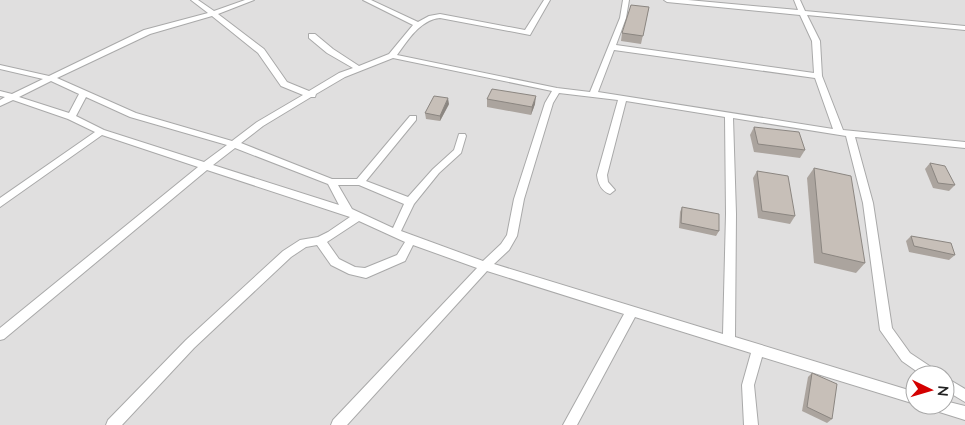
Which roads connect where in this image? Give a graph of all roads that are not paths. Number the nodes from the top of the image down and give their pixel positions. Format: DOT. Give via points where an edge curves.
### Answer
graph roads {
  1 [pos="194,0"];
  2 [pos="251,0"];
  3 [pos="366,0"];
  4 [pos="536,0"];
  5 [pos="546,0"];
  6 [pos="626,0"];
  7 [pos="667,0"];
  8 [pos="797,0"];
  9 [pos="727,3"];
  10 [pos="804,13"];
  11 [pos="213,14"];
  12 [pos="418,25"];
  13 [pos="965,28"];
  14 [pos="312,36"];
  15 [pos="612,47"];
  16 [pos="392,56"];
  17 [pos="0,67"];
  18 [pos="359,69"];
  19 [pos="818,76"];
  20 [pos="52,79"];
  21 [pos="557,90"];
  22 [pos="84,92"];
  23 [pos="0,93"];
  24 [pos="312,94"];
  25 [pos="593,94"];
  26 [pos="14,97"];
  27 [pos="623,98"];
  28 [pos="0,103"];
  29 [pos="729,115"];
  30 [pos="71,116"];
  31 [pos="413,118"];
  32 [pos="101,132"];
  33 [pos="844,133"];
  34 [pos="462,136"];
  35 [pos="234,144"];
  36 [pos="965,145"];
  37 [pos="205,166"];
  38 [pos="331,182"];
  39 [pos="360,182"];
  40 [pos="610,190"];
  41 [pos="410,202"];
  42 [pos="0,204"];
  43 [pos="353,215"];
  44 [pos="396,232"];
  45 [pos="412,240"];
  46 [pos="320,241"];
  47 [pos="485,266"];
  48 [pos="632,311"];
  49 [pos="0,335"];
  50 [pos="729,340"];
  51 [pos="758,350"];
  52 [pos="918,365"];
  53 [pos="905,395"];
  54 [pos="752,424"];
  55 [pos="113,425"];
  56 [pos="338,425"];
  57 [pos="570,425"];
  1 -- 11 [label="street"];
  2 -- 11 [label="street"];
  3 -- 12 [label="street"];
  4 -- 5 [label="street"];
  5 -- 12 [label="street" via="527,33 440,16"];
  6 -- 15 [label="street"];
  7 -- 9 [label="street"];
  8 -- 10 [label="street"];
  9 -- 10 [label="street"];
  10 -- 13 [label="street"];
  10 -- 19 [label="street" via="816,42"];
  11 -- 20 [label="street" via="147,32"];
  11 -- 24 [label="street" via="261,51 284,84"];
  12 -- 16 [label="street"];
  14 -- 18 [label="street"];
  15 -- 19 [label="street"];
  15 -- 25 [label="street"];
  16 -- 18 [label="street"];
  16 -- 21 [label="street"];
  17 -- 20 [label="street"];
  18 -- 24 [label="street" via="342,75"];
  19 -- 33 [label="street"];
  20 -- 22 [label="street"];
  20 -- 26 [label="street"];
  21 -- 25 [label="street"];
  21 -- 47 [label="street" via="549,103 519,199 512,236 505,248"];
  22 -- 30 [label="street"];
  22 -- 35 [label="street" via="133,114"];
  23 -- 26 [label="street"];
  24 -- 35 [label="street" via="260,124"];
  25 -- 27 [label="street"];
  26 -- 28 [label="street"];
  26 -- 30 [label="street"];
  27 -- 29 [label="street"];
  27 -- 40 [label="street" via="602,175 603,183"];
  29 -- 33 [label="street"];
  29 -- 50 [label="street"];
  30 -- 32 [label="street"];
  31 -- 39 [label="street"];
  32 -- 37 [label="street"];
  32 -- 42 [label="street"];
  33 -- 36 [label="street"];
  33 -- 52 [label="street" via="868,203 886,330 906,357"];
  34 -- 41 [label="street" via="458,151"];
  35 -- 37 [label="street"];
  35 -- 38 [label="street"];
  37 -- 43 [label="street"];
  37 -- 49 [label="street"];
  38 -- 39 [label="street"];
  38 -- 43 [label="street"];
  39 -- 41 [label="street"];
  41 -- 44 [label="street"];
  43 -- 44 [label="street"];
  43 -- 46 [label="street" via="332,235"];
  44 -- 45 [label="street"];
  45 -- 46 [label="street" via="401,258 366,273 335,262"];
  45 -- 47 [label="street"];
  46 -- 55 [label="street" via="304,243 287,254 190,344"];
  47 -- 48 [label="street"];
  47 -- 56 [label="street"];
  48 -- 50 [label="street"];
  48 -- 57 [label="street"];
  50 -- 51 [label="street"];
  51 -- 53 [label="street"];
  51 -- 54 [label="street" via="748,385"];
}
